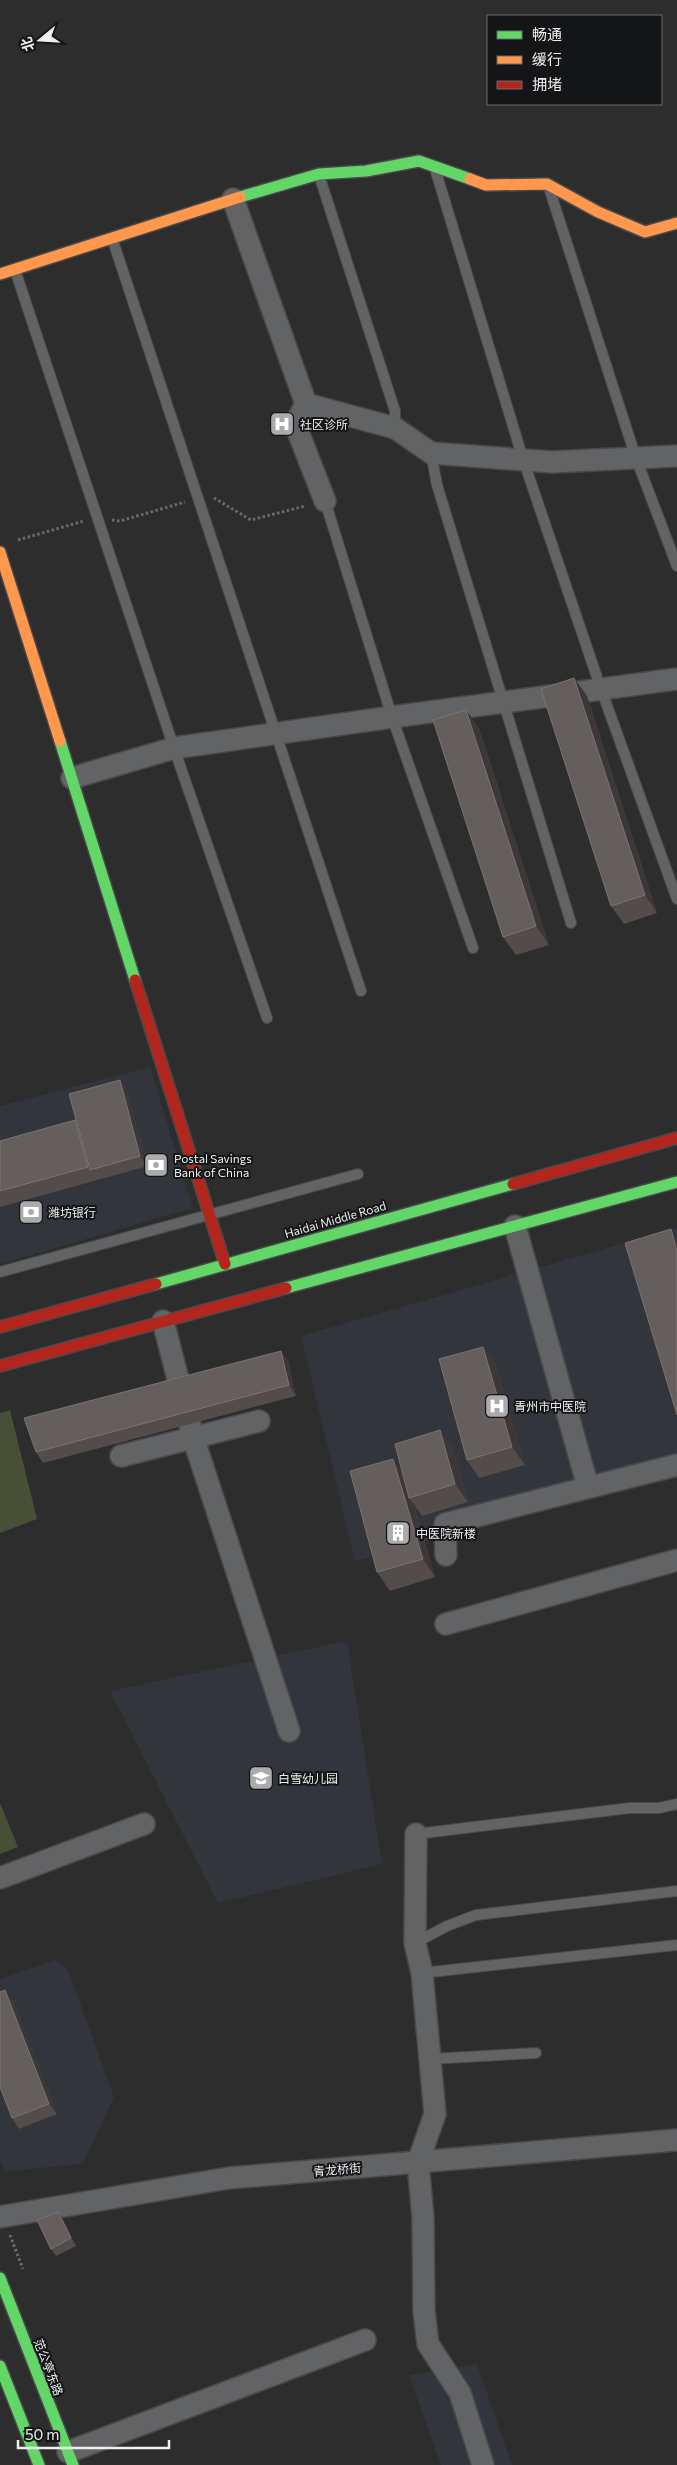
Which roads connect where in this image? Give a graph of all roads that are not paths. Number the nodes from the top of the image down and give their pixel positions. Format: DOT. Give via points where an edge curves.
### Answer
graph roads {
  1 [pos="435,167"];
  2 [pos="319,174"];
  3 [pos="548,184"];
  4 [pos="233,199"];
  5 [pos="677,223"];
  6 [pos="112,237"];
  7 [pos="15,268"];
  8 [pos="0,274"];
  9 [pos="306,404"];
  10 [pos="395,428"];
  11 [pos="431,453"];
  12 [pos="677,456"];
  13 [pos="636,458"];
  14 [pos="524,459"];
  15 [pos="325,501"];
  16 [pos="0,552"];
  17 [pos="677,566"];
  18 [pos="677,679"];
  19 [pos="601,688"];
  20 [pos="503,703"];
  21 [pos="392,717"];
  22 [pos="277,733"];
  23 [pos="174,748"];
  24 [pos="72,778"];
  25 [pos="677,899"];
  26 [pos="571,923"];
  27 [pos="473,948"];
  28 [pos="361,991"];
  29 [pos="267,1018"];
  30 [pos="677,1138"];
  31 [pos="358,1174"];
  32 [pos="677,1182"];
  33 [pos="515,1226"];
  34 [pos="225,1264"];
  35 [pos="0,1272"];
  36 [pos="163,1322"];
  37 [pos="0,1327"];
  38 [pos="0,1366"];
  39 [pos="259,1421"];
  40 [pos="193,1437"];
  41 [pos="121,1456"];
  42 [pos="677,1465"];
  43 [pos="588,1487"];
  44 [pos="446,1555"];
  45 [pos="677,1560"];
  46 [pos="446,1624"];
  47 [pos="289,1731"];
  48 [pos="677,1804"];
  49 [pos="144,1824"];
  50 [pos="416,1834"];
  51 [pos="0,1878"];
  52 [pos="677,1891"];
  53 [pos="415,1943"];
  54 [pos="677,1945"];
  55 [pos="422,1974"];
  56 [pos="536,2053"];
  57 [pos="430,2059"];
  58 [pos="677,2140"];
  59 [pos="418,2162"];
  60 [pos="0,2217"];
  61 [pos="0,2278"];
  62 [pos="365,2340"];
  63 [pos="0,2366"];
  64 [pos="70,2458"];
  65 [pos="39,2465"];
  66 [pos="483,2465"];
  1 -- 2 [label="main road" via="419,161 366,171"];
  1 -- 3 [label="main road" via="486,185"];
  1 -- 14 [label="lane"];
  2 -- 4 [label="main road"];
  2 -- 10 [label="lane" via="395,411"];
  3 -- 5 [label="main road" via="598,212 645,232"];
  3 -- 13 [label="lane"];
  4 -- 6 [label="main road"];
  4 -- 9 [label="street"];
  6 -- 7 [label="main road"];
  6 -- 22 [label="lane"];
  7 -- 8 [label="main road"];
  7 -- 23 [label="lane"];
  9 -- 10 [label="street"];
  9 -- 15 [label="street" via="295,424"];
  10 -- 11 [label="street"];
  11 -- 14 [label="street"];
  11 -- 20 [label="lane" via="437,485"];
  12 -- 13 [label="street"];
  13 -- 14 [label="street" via="552,462"];
  13 -- 17 [label="lane"];
  14 -- 19 [label="lane"];
  15 -- 21 [label="lane"];
  16 -- 24 [label="main road"];
  18 -- 19 [label="street"];
  19 -- 20 [label="street"];
  19 -- 25 [label="lane"];
  20 -- 21 [label="street"];
  20 -- 26 [label="lane"];
  21 -- 22 [label="street"];
  21 -- 27 [label="lane"];
  22 -- 23 [label="street"];
  22 -- 28 [label="lane"];
  23 -- 24 [label="street"];
  23 -- 29 [label="lane"];
  24 -- 34 [label="main road"];
  30 -- 34 [label="main road, Haidai Middle Road"];
  31 -- 35 [label="lane"];
  32 -- 33 [label="main road"];
  33 -- 36 [label="main road"];
  33 -- 43 [label="street"];
  34 -- 37 [label="main road, Haidai Middle Road"];
  36 -- 38 [label="main road"];
  36 -- 40 [label="street"];
  39 -- 40 [label="street"];
  40 -- 41 [label="street"];
  40 -- 47 [label="street"];
  42 -- 43 [label="street"];
  43 -- 44 [label="street" via="445,1524"];
  45 -- 46 [label="street"];
  48 -- 50 [label="lane"];
  49 -- 51 [label="street"];
  50 -- 53 [label="street"];
  52 -- 53 [label="lane" via="476,1915"];
  53 -- 55 [label="street"];
  54 -- 55 [label="lane"];
  55 -- 57 [label="street"];
  56 -- 57 [label="lane"];
  57 -- 59 [label="street" via="435,2114"];
  58 -- 59 [label="street, 青龙桥街"];
  59 -- 60 [label="street, 青龙桥街" via="229,2178"];
  59 -- 66 [label="street" via="424,2218 424,2311 428,2344 460,2393"];
  61 -- 64 [label="main road, 范公亭东路"];
  62 -- 64 [label="street"];
  63 -- 65 [label="main road"];
}
